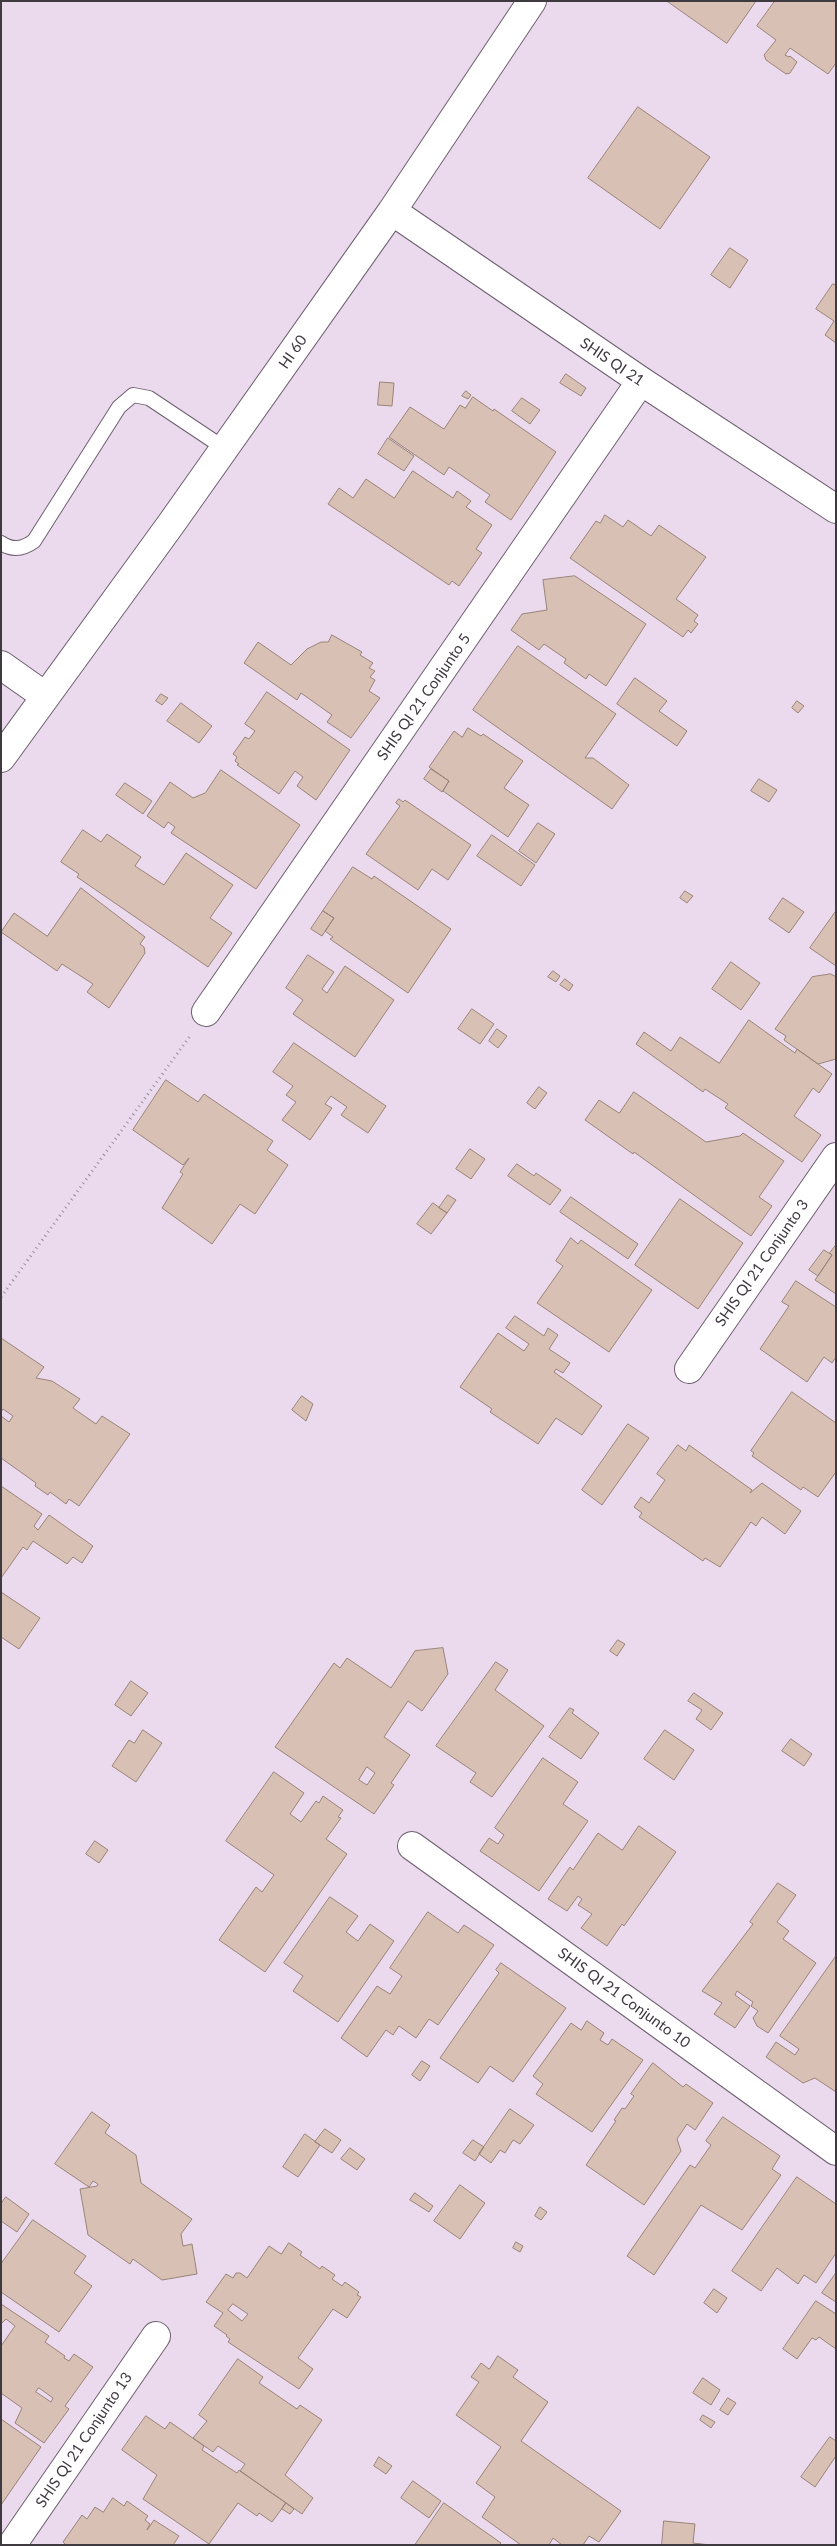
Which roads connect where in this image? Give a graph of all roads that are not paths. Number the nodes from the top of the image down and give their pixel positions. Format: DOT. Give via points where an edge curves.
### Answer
graph roads {
  1 [pos="532,1"];
  2 [pos="392,211"];
  3 [pos="641,381"];
  4 [pos="224,448"];
  5 [pos="836,509"];
  6 [pos="1,543"];
  7 [pos="1,665"];
  8 [pos="45,696"];
  9 [pos="1,758"];
  10 [pos="206,1012"];
  11 [pos="836,1157"];
  12 [pos="689,1369"];
  13 [pos="412,1846"];
  14 [pos="836,2151"];
  15 [pos="156,2336"];
  16 [pos="12,2545"];
  1 -- 2 [label="street, HI 60"];
  2 -- 3 [label="street, SHIS QI 21"];
  2 -- 4 [label="street, HI 60"];
  3 -- 5 [label="street, SHIS QI 21"];
  3 -- 10 [label="street, SHIS QI 21 Conjunto 5"];
  4 -- 6 [label="lane" via="149,398 133,395 119,408 34,541 25,547 9,549"];
  4 -- 8 [label="street, HI 60"];
  7 -- 8 [label="street"];
  8 -- 9 [label="street, HI 60"];
  11 -- 12 [label="street, SHIS QI 21 Conjunto 3"];
  13 -- 14 [label="street, SHIS QI 21 Conjunto 10"];
  15 -- 16 [label="street, SHIS QI 21 Conjunto 13"];
}
